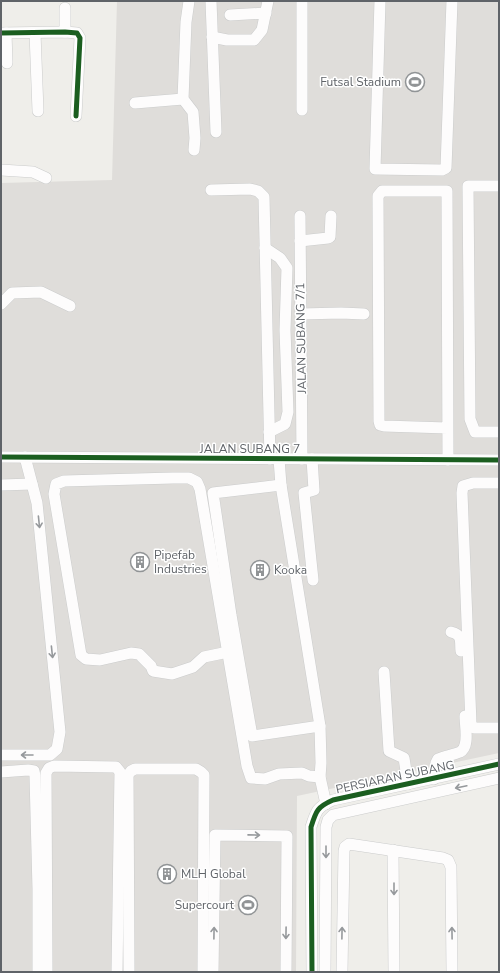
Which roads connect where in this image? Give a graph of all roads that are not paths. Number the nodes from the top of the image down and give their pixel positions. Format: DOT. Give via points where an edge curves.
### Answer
graph roads {
  1 [pos="189,1"];
  2 [pos="211,1"];
  3 [pos="268,1"];
  4 [pos="302,1"];
  5 [pos="380,1"];
  6 [pos="452,1"];
  7 [pos="65,8"];
  8 [pos="266,13"];
  9 [pos="230,15"];
  10 [pos="65,32"];
  11 [pos="3,33"];
  12 [pos="35,33"];
  13 [pos="212,37"];
  14 [pos="7,63"];
  15 [pos="183,98"];
  16 [pos="135,102"];
  17 [pos="302,110"];
  18 [pos="38,112"];
  19 [pos="76,116"];
  20 [pos="216,132"];
  21 [pos="194,150"];
  22 [pos="1,170"];
  23 [pos="46,178"];
  24 [pos="499,186"];
  25 [pos="211,190"];
  26 [pos="300,216"];
  27 [pos="331,216"];
  28 [pos="300,241"];
  29 [pos="265,248"];
  30 [pos="1,304"];
  31 [pos="70,306"];
  32 [pos="301,314"];
  33 [pos="364,314"];
  34 [pos="447,428"];
  35 [pos="269,432"];
  36 [pos="499,432"];
  37 [pos="1,457"];
  38 [pos="25,457"];
  39 [pos="274,459"];
  40 [pos="307,459"];
  41 [pos="448,460"];
  42 [pos="499,460"];
  43 [pos="499,483"];
  44 [pos="32,484"];
  45 [pos="1,485"];
  46 [pos="280,485"];
  47 [pos="313,580"];
  48 [pos="452,632"];
  49 [pos="228,652"];
  50 [pos="384,672"];
  51 [pos="320,726"];
  52 [pos="499,728"];
  53 [pos="1,755"];
  54 [pos="499,764"];
  55 [pos="1,772"];
  56 [pos="320,777"];
  57 [pos="499,778"];
  58 [pos="434,779"];
  59 [pos="408,784"];
  60 [pos="326,804"];
  61 [pos="393,850"];
  62 [pos="38,972"];
  63 [pos="47,972"];
  64 [pos="117,972"];
  65 [pos="129,972"];
  66 [pos="203,972"];
  67 [pos="213,972"];
  68 [pos="286,972"];
  69 [pos="312,972"];
  70 [pos="325,972"];
  71 [pos="342,972"];
  72 [pos="394,972"];
  73 [pos="452,972"];
  1 -- 15 [label="street"];
  2 -- 13 [label="street"];
  3 -- 8 [label="street"];
  4 -- 17 [label="street"];
  5 -- 6 [label="street" via="375,169 442,170 446,168"];
  7 -- 10 [label="street"];
  8 -- 9 [label="street"];
  8 -- 13 [label="street" via="262,30 254,40"];
  10 -- 12 [label="street"];
  10 -- 19 [label="street" via="77,33 80,38"];
  11 -- 12 [label="street"];
  11 -- 14 [label="street"];
  12 -- 18 [label="street"];
  13 -- 20 [label="street"];
  15 -- 16 [label="street"];
  15 -- 21 [label="street" via="193,112"];
  22 -- 23 [label="street" via="33,172"];
  24 -- 36 [label="street" via="468,186 470,419 475,432"];
  25 -- 29 [label="street" via="250,189 258,191 264,197"];
  26 -- 28 [label="street, JALAN SUBANG 7/1"];
  27 -- 28 [label="street" via="330,237"];
  28 -- 32 [label="street, JALAN SUBANG 7/1"];
  29 -- 35 [label="street"];
  29 -- 35 [label="street" via="280,258 287,268 285,330 288,412 285,424"];
  30 -- 31 [label="street" via="12,293 41,292"];
  32 -- 33 [label="street"];
  32 -- 40 [label="street, JALAN SUBANG 7/1"];
  34 -- 34 [label="street" via="380,425 378,196 382,191 447,191"];
  34 -- 41 [label="street"];
  35 -- 39 [label="street"];
  37 -- 38 [label="street, JALAN SUBANG 7"];
  38 -- 39 [label="street, JALAN SUBANG 7"];
  38 -- 44 [label="street"];
  39 -- 40 [label="street, JALAN SUBANG 7"];
  39 -- 46 [label="street"];
  40 -- 41 [label="street, JALAN SUBANG 7"];
  40 -- 47 [label="street, JALAN SUBANG 7/1" via="314,490 304,493"];
  41 -- 42 [label="street, JALAN SUBANG 7"];
  43 -- 52 [label="street" via="473,483 463,486 462,492 471,724 474,728"];
  44 -- 45 [label="street"];
  44 -- 53 [label="street, one-way" via="37,503 60,732 57,749 50,755"];
  46 -- 51 [label="street"];
  46 -- 51 [label="street" via="214,493 231,615 252,736"];
  48 -- 58 [label="street" via="460,638 466,744 460,752 438,759"];
  49 -- 49 [label="street" via="197,482 189,478 173,478 64,481 56,484 54,494 81,655 86,659 100,660 131,653 139,654 153,671 172,674 193,667 204,657"];
  49 -- 56 [label="street" via="251,778 265,779 279,774 302,773"];
  50 -- 59 [label="street" via="389,751 404,758"];
  51 -- 56 [label="street"];
  54 -- 58 [label="street, PERSIARAN SUBANG"];
  55 -- 62 [label="street" via="28,770 34,771 35,776"];
  56 -- 60 [label="street"];
  57 -- 70 [label="street, PERSIARAN SUBANG, one-way" via="333,815 328,820"];
  58 -- 59 [label="street, PERSIARAN SUBANG"];
  59 -- 60 [label="street, PERSIARAN SUBANG" via="333,800"];
  60 -- 69 [label="street, PERSIARAN SUBANG" via="315,812 312,827"];
  71 -- 61 [label="street, one-way" via="345,847 348,844"];
  61 -- 72 [label="street, one-way"];
  73 -- 61 [label="street, one-way" via="450,864 443,858"];
  63 -- 64 [label="street" via="46,773 54,766 116,767 120,772"];
  65 -- 66 [label="street" via="128,775 134,769 196,769 204,775"];
  67 -- 68 [label="street, one-way" via="215,835 287,836"];
}
